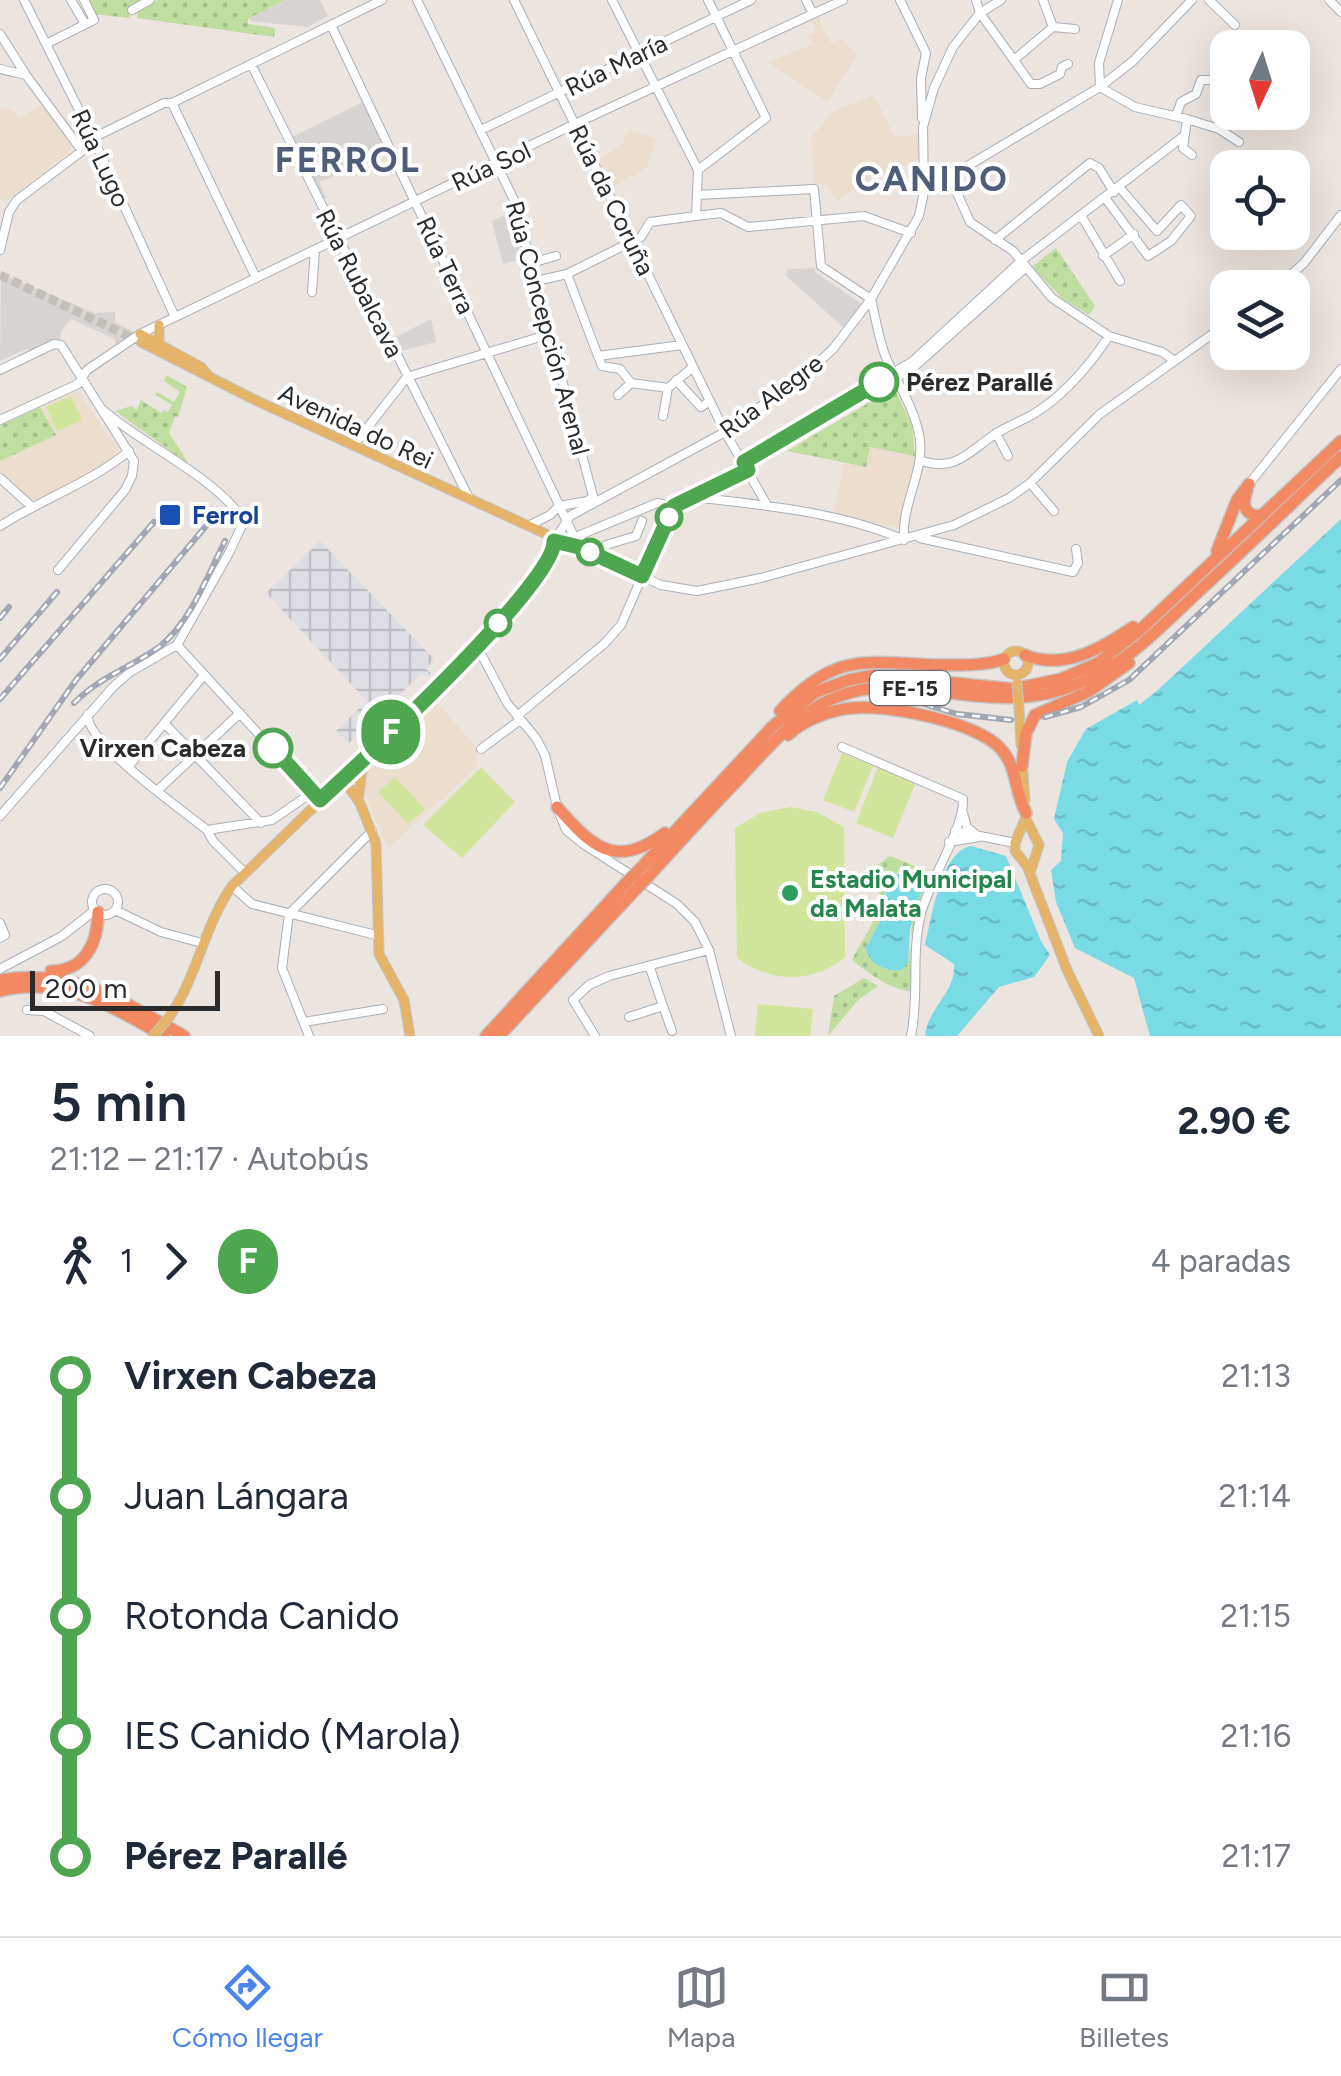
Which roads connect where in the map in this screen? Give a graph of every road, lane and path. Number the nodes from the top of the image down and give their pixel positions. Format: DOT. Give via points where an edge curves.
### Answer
graph roads {
  1 [pos="24,0"];
  2 [pos="72,0"];
  3 [pos="84,0"];
  4 [pos="150,0"];
  5 [pos="382,0"];
  6 [pos="417,0"];
  7 [pos="514,0"];
  8 [pos="612,0"];
  9 [pos="708,0"];
  10 [pos="750,0"];
  11 [pos="806,0"];
  12 [pos="843,0"];
  13 [pos="900,0"];
  14 [pos="976,0"];
  15 [pos="1001,0"];
  16 [pos="1043,0"];
  17 [pos="1118,0"];
  18 [pos="1192,0"];
  19 [pos="1210,0"];
  20 [pos="1329,0"];
  21 [pos="132,10"];
  22 [pos="1341,12"];
  23 [pos="980,13"];
  24 [pos="812,14"];
  25 [pos="716,16"];
  26 [pos="89,22"];
  27 [pos="330,25"];
  28 [pos="1235,25"];
  29 [pos="1053,27"];
  30 [pos="1074,29"];
  31 [pos="0,34"];
  32 [pos="46,44"];
  33 [pos="733,51"];
  34 [pos="639,54"];
  35 [pos="1014,60"];
  36 [pos="251,64"];
  37 [pos="1068,64"];
  38 [pos="0,69"];
  39 [pos="26,75"];
  40 [pos="1210,80"];
  41 [pos="655,87"];
  42 [pos="1100,87"];
  43 [pos="560,92"];
  44 [pos="172,103"];
  45 [pos="1176,116"];
  46 [pos="1187,119"];
  47 [pos="575,125"];
  48 [pos="923,127"];
  49 [pos="481,130"];
  50 [pos="1184,136"];
  51 [pos="93,138"];
  52 [pos="1239,142"];
  53 [pos="82,151"];
  54 [pos="1192,155"];
  55 [pos="498,163"];
  56 [pos="698,170"];
  57 [pos="950,175"];
  58 [pos="1117,190"];
  59 [pos="924,192"];
  60 [pos="698,195"];
  61 [pos="1106,198"];
  62 [pos="416,201"];
  63 [pos="0,206"];
  64 [pos="1140,211"];
  65 [pos="9,212"];
  66 [pos="1341,215"];
  67 [pos="696,216"];
  68 [pos="1082,217"];
  69 [pos="816,221"];
  70 [pos="1125,221"];
  71 [pos="910,233"];
  72 [pos="1134,234"];
  73 [pos="338,238"];
  74 [pos="633,240"];
  75 [pos="995,240"];
  76 [pos="0,250"];
  77 [pos="316,250"];
  78 [pos="556,256"];
  79 [pos="1103,256"];
  80 [pos="531,263"];
  81 [pos="1023,264"];
  82 [pos="1296,270"];
  83 [pos="566,274"];
  84 [pos="256,278"];
  85 [pos="536,281"];
  86 [pos="1120,281"];
  87 [pos="312,292"];
  88 [pos="871,300"];
  89 [pos="174,318"];
  90 [pos="159,325"];
  91 [pos="550,334"];
  92 [pos="1210,335"];
  93 [pos="1110,336"];
  94 [pos="141,338"];
  95 [pos="161,345"];
  96 [pos="682,345"];
  97 [pos="487,353"];
  98 [pos="598,356"];
  99 [pos="1172,360"];
  100 [pos="693,367"];
  101 [pos="1341,369"];
  102 [pos="0,370"];
  103 [pos="82,373"];
  104 [pos="407,376"];
  105 [pos="895,376"];
  106 [pos="209,378"];
  107 [pos="676,380"];
  108 [pos="631,383"];
  109 [pos="668,388"];
  110 [pos="618,394"];
  111 [pos="710,401"];
  112 [pos="103,410"];
  113 [pos="663,416"];
  114 [pos="0,420"];
  115 [pos="725,432"];
  116 [pos="996,433"];
  117 [pos="136,436"];
  118 [pos="1341,441"];
  119 [pos="353,446"];
  120 [pos="129,451"];
  121 [pos="1008,456"];
  122 [pos="1341,457"];
  123 [pos="920,460"];
  124 [pos="746,466"];
  125 [pos="0,478"];
  126 [pos="1030,483"];
  127 [pos="1249,484"];
  128 [pos="597,498"];
  129 [pos="690,498"];
  130 [pos="471,502"];
  131 [pos="767,505"];
  132 [pos="31,506"];
  133 [pos="558,506"];
  134 [pos="668,508"];
  135 [pos="1054,511"];
  136 [pos="550,515"];
  137 [pos="1263,515"];
  138 [pos="565,522"];
  139 [pos="642,522"];
  140 [pos="0,526"];
  141 [pos="528,526"];
  142 [pos="915,537"];
  143 [pos="573,538"];
  144 [pos="904,540"];
  145 [pos="554,541"];
  146 [pos="579,547"];
  147 [pos="1076,549"];
  148 [pos="600,557"];
  149 [pos="58,570"];
  150 [pos="642,576"];
  151 [pos="1207,576"];
  152 [pos="1162,609"];
  153 [pos="176,644"];
  154 [pos="478,648"];
  155 [pos="1025,655"];
  156 [pos="1004,659"];
  157 [pos="204,675"];
  158 [pos="1016,679"];
  159 [pos="240,713"];
  160 [pos="88,714"];
  161 [pos="518,718"];
  162 [pos="164,723"];
  163 [pos="842,747"];
  164 [pos="481,749"];
  165 [pos="196,754"];
  166 [pos="364,758"];
  167 [pos="128,766"];
  168 [pos="1022,766"];
  169 [pos="733,769"];
  170 [pos="747,770"];
  171 [pos="346,776"];
  172 [pos="302,778"];
  173 [pos="358,782"];
  174 [pos="158,790"];
  175 [pos="307,796"];
  176 [pos="320,800"];
  177 [pos="360,802"];
  178 [pos="556,807"];
  179 [pos="963,812"];
  180 [pos="306,814"];
  181 [pos="1026,814"];
  182 [pos="0,816"];
  183 [pos="261,823"];
  184 [pos="681,823"];
  185 [pos="208,830"];
  186 [pos="372,831"];
  187 [pos="954,831"];
  188 [pos="1033,836"];
  189 [pos="979,837"];
  190 [pos="1017,840"];
  191 [pos="949,842"];
  192 [pos="1035,855"];
  193 [pos="1023,858"];
  194 [pos="244,872"];
  195 [pos="643,874"];
  196 [pos="1030,874"];
  197 [pos="633,884"];
  198 [pos="232,886"];
  199 [pos="115,910"];
  200 [pos="96,911"];
  201 [pos="289,914"];
  202 [pos="0,923"];
  203 [pos="376,934"];
  204 [pos="0,938"];
  205 [pos="202,943"];
  206 [pos="708,950"];
  207 [pos="650,968"];
  208 [pos="1,971"];
  209 [pos="0,994"];
  210 [pos="663,1006"];
  211 [pos="383,1009"];
  212 [pos="28,1010"];
  213 [pos="629,1017"];
  214 [pos="304,1022"];
  215 [pos="672,1031"];
  216 [pos="77,1033"];
  217 [pos="90,1036"];
  218 [pos="153,1036"];
  219 [pos="164,1036"];
  220 [pos="184,1036"];
  221 [pos="310,1036"];
  222 [pos="410,1036"];
  223 [pos="486,1036"];
  224 [pos="500,1036"];
  225 [pos="595,1036"];
  226 [pos="731,1036"];
  227 [pos="910,1036"];
  228 [pos="1100,1036"];
  1 -- 32 [label="street, Rúa Lugo"];
  2 -- 26 [label="street"];
  3 -- 26 [label="street"];
  4 -- 21 [label="street"];
  5 -- 27 [label="street"];
  6 -- 49 [label="street, Rúa Concepción Arenal"];
  7 -- 43 [label="street, Rúa da Coruña"];
  8 -- 34 [label="street"];
  9 -- 25 [label="street"];
  10 -- 25 [label="street, Rúa María"];
  11 -- 24 [label="street"];
  12 -- 24 [label="street, Rúa Sol"];
  13 -- 48 [label="street" via="926,54 920,78"];
  14 -- 23 [label="street"];
  15 -- 23 [label="street"];
  16 -- 29 [label="street"];
  17 -- 42 [label="street" via="1099,63"];
  18 -- 42 [label="street"];
  19 -- 28 [label="street"];
  20 -- 22 [label="street"];
  23 -- 35 [label="street"];
  23 -- 48 [label="street" via="953,47"];
  24 -- 33 [label="street, Rúa Sol"];
  25 -- 33 [label="street"];
  25 -- 34 [label="street, Rúa María"];
  26 -- 32 [label="street"];
  27 -- 36 [label="street"];
  27 -- 62 [label="street, Rúa Terra"];
  29 -- 30 [label="street"];
  29 -- 35 [label="street"];
  31 -- 39 [label="street"];
  32 -- 51 [label="street, Rúa Lugo"];
  33 -- 41 [label="street, Rúa Sol"];
  33 -- 56 [label="street" via="766,118"];
  34 -- 41 [label="street"];
  34 -- 43 [label="street, Rúa María"];
  35 -- 37 [label="street" via="1035,85"];
  36 -- 44 [label="street"];
  36 -- 73 [label="street, Rúa Rubalcava"];
  38 -- 39 [label="street"];
  39 -- 53 [label="street"];
  40 -- 45 [label="street" via="1201,80"];
  41 -- 47 [label="street, Rúa Sol"];
  41 -- 56 [label="street"];
  42 -- 45 [label="street" via="1134,106"];
  42 -- 57 [label="street"];
  43 -- 47 [label="street, Rúa da Coruña"];
  43 -- 49 [label="street, Rúa María"];
  44 -- 51 [label="street"];
  44 -- 84 [label="street"];
  45 -- 46 [label="street"];
  46 -- 50 [label="street"];
  46 -- 52 [label="street"];
  47 -- 55 [label="street, Rúa Sol"];
  47 -- 74 [label="street, Rúa da Coruña"];
  48 -- 59 [label="street"];
  49 -- 55 [label="street, Rúa Concepción Arenal"];
  50 -- 54 [label="street" via="1183,148"];
  50 -- 58 [label="street"];
  51 -- 53 [label="street"];
  51 -- 89 [label="street, Rúa Lugo"];
  53 -- 65 [label="street"];
  55 -- 62 [label="street, Rúa Sol"];
  55 -- 80 [label="street, Rúa Concepción Arenal"];
  56 -- 60 [label="street"];
  57 -- 59 [label="street"];
  57 -- 75 [label="street" via="970,222"];
  58 -- 61 [label="street"];
  58 -- 64 [label="street"];
  58 -- 75 [label="street" via="1090,163"];
  59 -- 71 [label="street, Rúa Alegre"];
  60 -- 67 [label="street"];
  60 -- 69 [label="street" via="814,189"];
  61 -- 68 [label="street"];
  61 -- 70 [label="street"];
  62 -- 73 [label="street, Rúa Sol"];
  62 -- 97 [label="street, Rúa Terra"];
  63 -- 65 [label="street"];
  64 -- 70 [label="street"];
  64 -- 72 [label="street" via="1157,230 1181,206 1191,216 1148,256"];
  65 -- 76 [label="street"];
  66 -- 82 [label="street"];
  67 -- 69 [label="street" via="721,214 748,227"];
  67 -- 74 [label="street" via="650,222"];
  68 -- 79 [label="street"];
  68 -- 81 [label="street"];
  69 -- 71 [label="street" via="864,216"];
  69 -- 88 [label="street" via="821,266"];
  70 -- 72 [label="street"];
  71 -- 88 [label="street, Rúa Alegre"];
  72 -- 79 [label="street"];
  73 -- 77 [label="street, Rúa Sol"];
  73 -- 104 [label="street, Rúa Rubalcava"];
  74 -- 83 [label="street"];
  74 -- 96 [label="street, Rúa da Coruña"];
  75 -- 81 [label="street"];
  77 -- 84 [label="street, Rúa Sol"];
  77 -- 87 [label="street"];
  78 -- 80 [label="street"];
  79 -- 86 [label="street"];
  80 -- 85 [label="street, Rúa Concepción Arenal"];
  81 -- 93 [label="street" via="1052,298"];
  81 -- 105 [label="street"];
  83 -- 85 [label="street"];
  83 -- 98 [label="street"];
  84 -- 89 [label="street, Rúa Sol"];
  85 -- 91 [label="street, Rúa Concepción Arenal"];
  88 -- 105 [label="street"];
  88 -- 115 [label="street, Rúa Alegre" via="822,358"];
  89 -- 90 [label="street, Rúa Sol"];
  90 -- 94 [label="street, Rúa Sol"];
  90 -- 95 [label="main road"];
  91 -- 97 [label="street"];
  91 -- 128 [label="street, Rúa Concepción Arenal"];
  92 -- 99 [label="street"];
  93 -- 99 [label="street"];
  93 -- 116 [label="street" via="1090,365 1042,408"];
  94 -- 95 [label="main road"];
  94 -- 103 [label="street, Rúa Sol"];
  94 -- 106 [label="main road, Avenida do Rei"];
  95 -- 106 [label="main road"];
  96 -- 98 [label="street"];
  96 -- 100 [label="street, Rúa da Coruña"];
  97 -- 104 [label="street"];
  97 -- 133 [label="street, Rúa Terra"];
  98 -- 108 [label="street" via="602,366 620,369"];
  99 -- 126 [label="street" via="1100,414"];
  100 -- 107 [label="street"];
  100 -- 111 [label="street, Rúa da Coruña"];
  101 -- 127 [label="street"];
  102 -- 103 [label="street" via="59,344"];
  103 -- 112 [label="street"];
  103 -- 114 [label="street, Rúa Sol"];
  104 -- 119 [label="street"];
  104 -- 130 [label="street, Rúa Rubalcava"];
  105 -- 123 [label="street" via="913,413"];
  105 -- 124 [label="street"];
  106 -- 119 [label="main road, Avenida do Rei"];
  107 -- 109 [label="street"];
  107 -- 111 [label="street" via="701,407"];
  108 -- 109 [label="street"];
  108 -- 110 [label="street"];
  109 -- 113 [label="street"];
  111 -- 115 [label="street, Rúa da Coruña"];
  112 -- 117 [label="street"];
  112 -- 120 [label="street"];
  115 -- 124 [label="street, Rúa da Coruña"];
  115 -- 128 [label="street, Rúa Alegre"];
  116 -- 121 [label="street"];
  116 -- 123 [label="street" via="966,459"];
  117 -- 120 [label="street" via="128,441"];
  117 -- 153 [label="street" via="244,520"];
  118 -- 137 [label="highway, FE-15"];
  119 -- 130 [label="main road, Avenida do Rei"];
  120 -- 132 [label="street" via="93,477"];
  120 -- 149 [label="street" via="135,468 124,490"];
  122 -- 151 [label="highway, FE-15"];
  123 -- 144 [label="street"];
  124 -- 129 [label="street"];
  124 -- 131 [label="street, Rúa da Coruña"];
  125 -- 132 [label="street"];
  126 -- 135 [label="street"];
  126 -- 142 [label="street" via="954,525"];
  127 -- 137 [label="highway" via="1245,508"];
  127 -- 151 [label="highway"];
  128 -- 133 [label="street"];
  128 -- 138 [label="street, Rúa Alegre"];
  129 -- 131 [label="street"];
  129 -- 134 [label="street"];
  130 -- 141 [label="main road, Avenida do Rei"];
  131 -- 144 [label="street"];
  132 -- 140 [label="street"];
  133 -- 136 [label="street"];
  133 -- 138 [label="street, Rúa Terra"];
  134 -- 143 [label="street" via="656,503"];
  134 -- 150 [label="street"];
  136 -- 141 [label="street"];
  136 -- 145 [label="street"];
  137 -- 151 [label="highway, FE-15"];
  138 -- 143 [label="street, Rúa Terra"];
  138 -- 145 [label="street"];
  139 -- 148 [label="street" via="636,536 606,545"];
  141 -- 145 [label="main road, Avenida do Rei"];
  142 -- 144 [label="street"];
  142 -- 147 [label="street" via="1073,572"];
  143 -- 146 [label="street, Rúa Terra"];
  144 -- 150 [label="street" via="710,590 680,589"];
  145 -- 146 [label="street"];
  145 -- 154 [label="main road" via="548,560"];
  146 -- 148 [label="street"];
  148 -- 150 [label="street"];
  150 -- 161 [label="street" via="621,625"];
  151 -- 152 [label="highway, FE-15"];
  151 -- 168 [label="highway" via="1158,637 1110,678 1035,715"];
  151 -- 170 [label="highway, FE-15" via="1122,660 1079,684 997,699 877,686 848,692 796,718"];
  152 -- 155 [label="highway" via="1082,656"];
  152 -- 169 [label="highway, FE-15" via="1098,663 1041,685 990,689 876,675 848,680 792,709"];
  153 -- 157 [label="street"];
  153 -- 160 [label="street" via="130,672"];
  154 -- 161 [label="street"];
  154 -- 166 [label="main road"];
  155 -- 156 [label="main road" via="1016,650"];
  155 -- 158 [label="main road" via="1026,669"];
  156 -- 158 [label="main road"];
  156 -- 169 [label="highway" via="834,668 782,708"];
  157 -- 159 [label="street"];
  157 -- 162 [label="street"];
  158 -- 168 [label="main road, bridge"];
  159 -- 165 [label="street"];
  159 -- 172 [label="street"];
  160 -- 167 [label="street" via="90,729"];
  160 -- 182 [label="street"];
  161 -- 164 [label="street"];
  161 -- 178 [label="street" via="545,754"];
  162 -- 165 [label="street"];
  162 -- 167 [label="street"];
  163 -- 179 [label="street" via="961,796"];
  165 -- 174 [label="street"];
  165 -- 183 [label="street"];
  166 -- 171 [label="main road"];
  166 -- 173 [label="main road"];
  167 -- 174 [label="street"];
  168 -- 181 [label="main road"];
  169 -- 184 [label="highway, FE-15"];
  170 -- 181 [label="highway" via="813,719 875,708 958,726 993,741 1013,768"];
  170 -- 195 [label="highway, FE-15"];
  171 -- 173 [label="main road"];
  171 -- 176 [label="main road"];
  171 -- 177 [label="main road"];
  172 -- 175 [label="street"];
  172 -- 176 [label="street"];
  173 -- 177 [label="main road"];
  174 -- 185 [label="street"];
  175 -- 180 [label="street"];
  175 -- 183 [label="street"];
  176 -- 180 [label="main road"];
  177 -- 186 [label="main road"];
  178 -- 184 [label="highway" via="591,843 620,851 646,845"];
  178 -- 206 [label="street" via="575,838 683,909"];
  179 -- 187 [label="street"];
  179 -- 189 [label="street"];
  180 -- 194 [label="main road"];
  181 -- 188 [label="main road"];
  181 -- 190 [label="main road"];
  183 -- 185 [label="street"];
  184 -- 195 [label="highway, FE-15"];
  185 -- 194 [label="street"];
  186 -- 201 [label="street"];
  186 -- 203 [label="main road"];
  187 -- 189 [label="street"];
  187 -- 191 [label="street"];
  188 -- 190 [label="main road"];
  188 -- 192 [label="main road" via="1039,845"];
  189 -- 190 [label="street"];
  189 -- 191 [label="street"];
  190 -- 193 [label="main road" via="1015,851"];
  191 -- 227 [label="street" via="917,930"];
  192 -- 193 [label="main road"];
  192 -- 196 [label="main road"];
  193 -- 196 [label="main road"];
  194 -- 198 [label="main road"];
  195 -- 197 [label="highway, FE-15, bridge"];
  196 -- 228 [label="main road"];
  197 -- 223 [label="highway, FE-15"];
  197 -- 224 [label="highway, FE-15"];
  198 -- 201 [label="street" via="252,904"];
  198 -- 205 [label="main road"];
  199 -- 200 [label="street"];
  199 -- 200 [label="street" via="118,898 108,890 96,894"];
  199 -- 205 [label="street"];
  200 -- 208 [label="street"];
  200 -- 208 [label="highway" via="90,950 77,965 57,972"];
  201 -- 203 [label="street"];
  201 -- 214 [label="street" via="282,968"];
  202 -- 204 [label="street"];
  203 -- 222 [label="main road" via="381,960 404,1000"];
  205 -- 218 [label="main road, bridge" via="183,994"];
  206 -- 207 [label="street"];
  206 -- 226 [label="street"];
  207 -- 210 [label="street"];
  207 -- 225 [label="street" via="609,976 573,1000"];
  208 -- 220 [label="highway" via="81,983"];
  209 -- 219 [label="highway" via="50,991 96,999"];
  210 -- 213 [label="street"];
  210 -- 215 [label="street"];
  211 -- 214 [label="street"];
  212 -- 216 [label="street" via="44,1011"];
  214 -- 221 [label="street"];
  216 -- 217 [label="street"];
}
